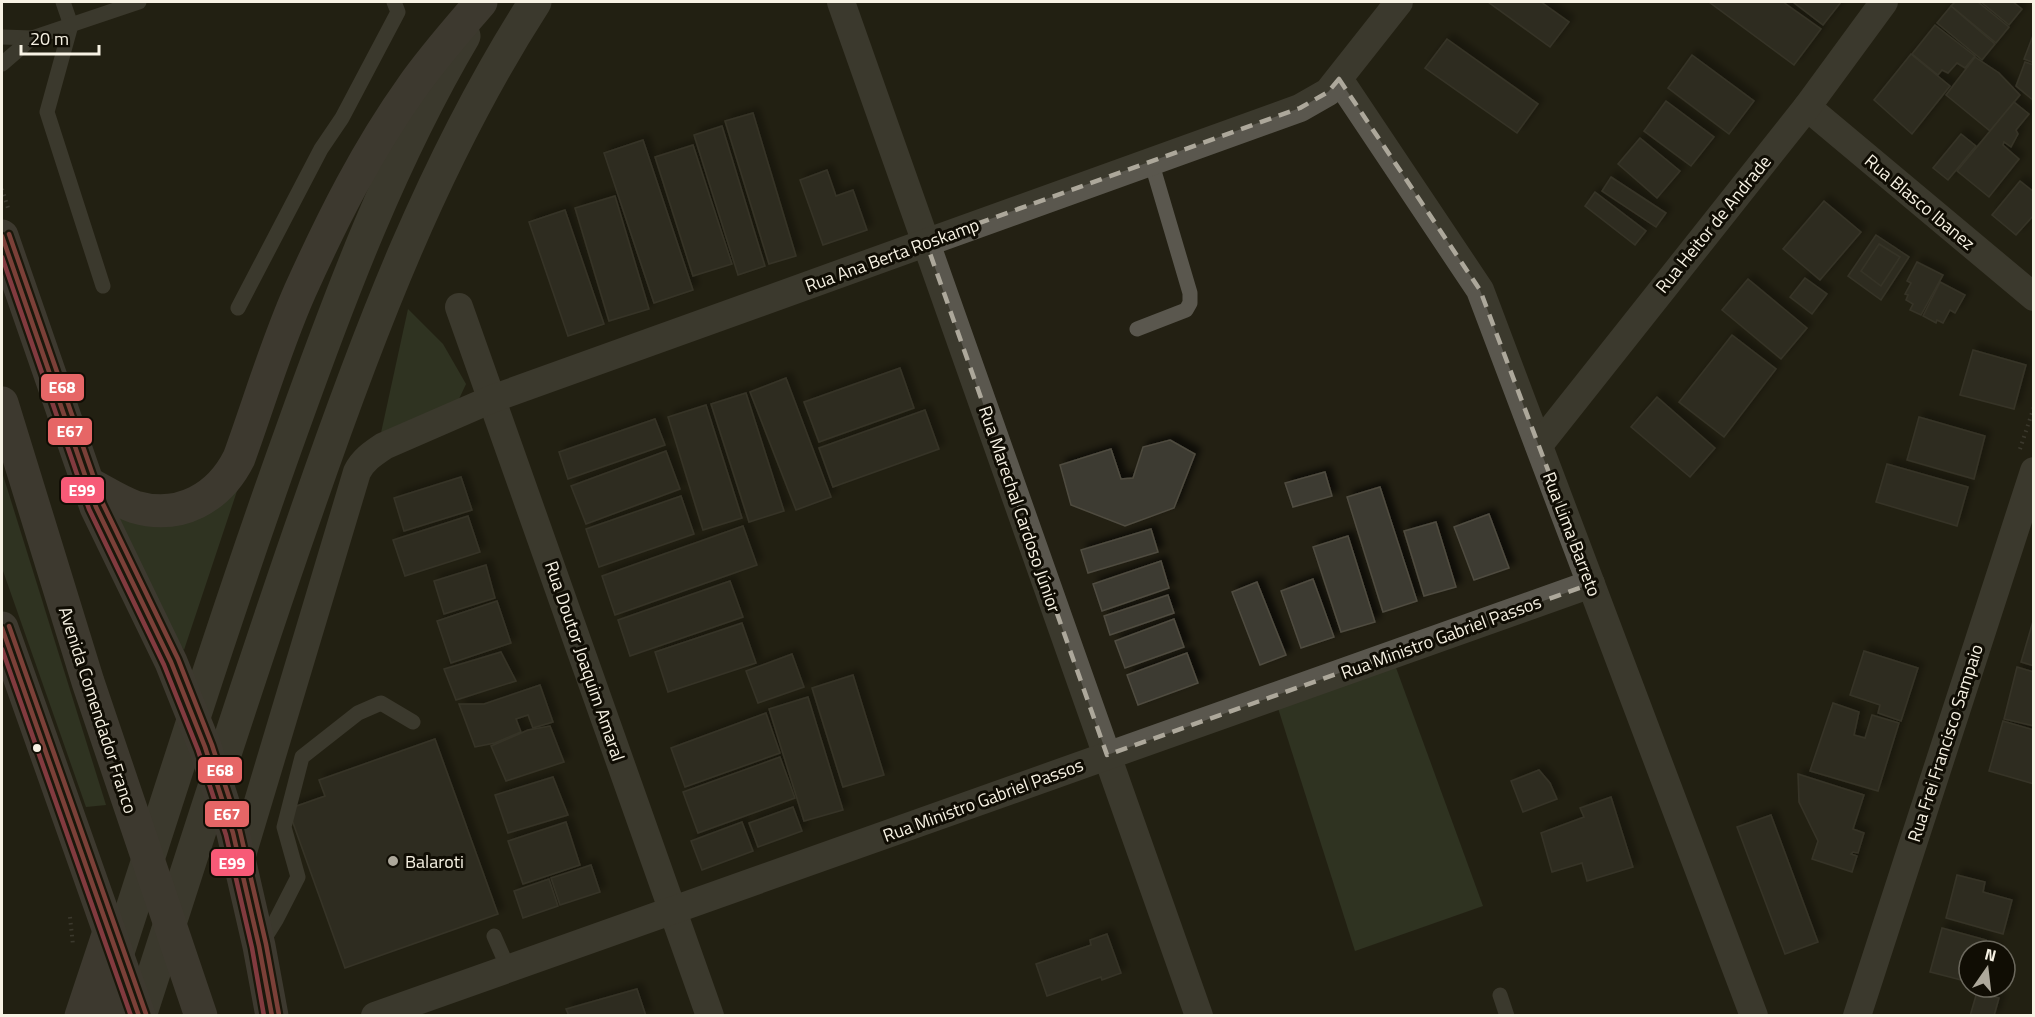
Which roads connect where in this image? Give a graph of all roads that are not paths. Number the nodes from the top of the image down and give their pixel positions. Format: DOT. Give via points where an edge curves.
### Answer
graph roads {
  1 [pos="63,2"];
  2 [pos="139,2"];
  3 [pos="394,2"];
  4 [pos="483,2"];
  5 [pos="535,2"];
  6 [pos="841,2"];
  7 [pos="1399,2"];
  8 [pos="1884,2"];
  9 [pos="71,25"];
  10 [pos="2,37"];
  11 [pos="32,38"];
  12 [pos="2,64"];
  13 [pos="1340,79"];
  14 [pos="1807,107"];
  15 [pos="1151,161"];
  16 [pos="2,236"];
  17 [pos="926,242"];
  18 [pos="103,286"];
  19 [pos="2034,297"];
  20 [pos="459,307"];
  21 [pos="238,308"];
  22 [pos="1137,329"];
  23 [pos="492,399"];
  24 [pos="2,403"];
  25 [pos="1539,445"];
  26 [pos="2034,471"];
  27 [pos="86,482"];
  28 [pos="1591,584"];
  29 [pos="2,628"];
  30 [pos="413,722"];
  31 [pos="1107,755"];
  32 [pos="240,862"];
  33 [pos="672,910"];
  34 [pos="109,932"];
  35 [pos="495,936"];
  36 [pos="259,946"];
  37 [pos="508,968"];
  38 [pos="1500,995"];
  39 [pos="81,1016"];
  40 [pos="97,1016"];
  41 [pos="109,1016"];
  42 [pos="140,1016"];
  43 [pos="201,1016"];
  44 [pos="272,1016"];
  45 [pos="375,1016"];
  46 [pos="710,1016"];
  47 [pos="1199,1016"];
  48 [pos="1507,1016"];
  49 [pos="1754,1016"];
  50 [pos="1857,1016"];
  1 -- 9 [label="lane"];
  2 -- 9 [label="lane"];
  3 -- 21 [label="lane" via="398,12 393,22"];
  4 -- 27 [label="highway" via="411,88 348,192 299,293 239,458 225,482 194,504 167,510 136,507"];
  4 -- 40 [label="main road" via="421,115 365,239 316,363 247,555"];
  5 -- 42 [label="main road" via="483,88 425,203 360,361 287,566"];
  6 -- 17 [label="street, Rua Marechal Cardoso Júnior"];
  7 -- 13 [label="street, Rua Ana Berta Roskamp"];
  8 -- 14 [label="street, Rua Heitor de Andrade"];
  9 -- 11 [label="lane"];
  9 -- 18 [label="lane" via="47,112"];
  10 -- 11 [label="lane"];
  11 -- 12 [label="lane"];
  13 -- 15 [label="street, Rua Ana Berta Roskamp" via="1328,92 1300,108"];
  13 -- 25 [label="street, Rua Lima Barreto" via="1480,290"];
  14 -- 19 [label="street, Rua Blasco Ibanez"];
  14 -- 25 [label="street, Rua Heitor de Andrade"];
  15 -- 17 [label="street, Rua Ana Berta Roskamp"];
  15 -- 22 [label="lane" via="1191,303 1186,310"];
  16 -- 27 [label="highway"];
  17 -- 23 [label="street, Rua Ana Berta Roskamp"];
  17 -- 31 [label="street, Rua Marechal Cardoso Júnior"];
  20 -- 23 [label="street, Rua Doutor Joaquim Amaral"];
  23 -- 32 [label="street, Rua Ana Berta Roskamp" via="384,446 370,455 357,472"];
  23 -- 33 [label="street, Rua Doutor Joaquim Amaral"];
  24 -- 43 [label="highway, Avenida Comendador Franco" via="91,692"];
  25 -- 28 [label="street, Rua Lima Barreto"];
  26 -- 50 [label="street, Rua Frei Francisco Sampaio"];
  27 -- 32 [label="highway" via="188,699"];
  28 -- 31 [label="street, Rua Ministro Gabriel Passos"];
  28 -- 49 [label="street, Rua Lima Barreto"];
  29 -- 34 [label="highway"];
  30 -- 36 [label="lane" via="381,703 358,713 302,758 284,827 298,877"];
  31 -- 33 [label="street, Rua Ministro Gabriel Passos"];
  31 -- 47 [label="street, Rua Marechal Cardoso Júnior"];
  32 -- 36 [label="highway"];
  33 -- 37 [label="street, Rua Ministro Gabriel Passos"];
  33 -- 46 [label="street, Rua Doutor Joaquim Amaral"];
  34 -- 39 [label="highway"];
  34 -- 41 [label="highway"];
  34 -- 42 [label="highway"];
  35 -- 37 [label="lane"];
  36 -- 44 [label="highway"];
  37 -- 45 [label="street, Rua Ministro Gabriel Passos"];
  38 -- 48 [label="lane"];
}
